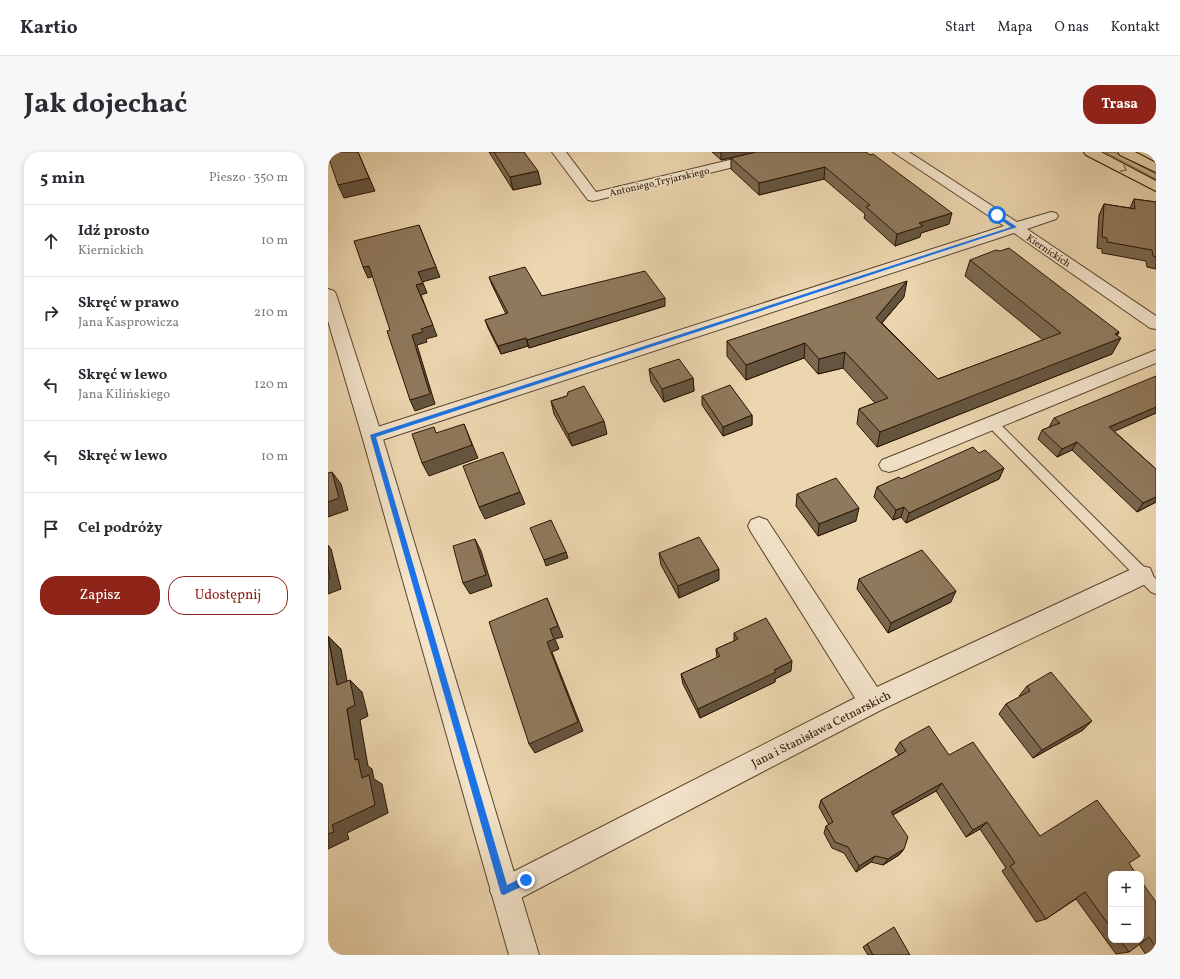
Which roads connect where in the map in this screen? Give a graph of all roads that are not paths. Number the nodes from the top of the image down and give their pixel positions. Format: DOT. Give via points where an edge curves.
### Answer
graph roads {
  1 [pos="559,152"];
  2 [pos="779,152"];
  3 [pos="900,152"];
  4 [pos="1091,152"];
  5 [pos="1125,152"];
  6 [pos="1156,168"];
  7 [pos="1156,187"];
  8 [pos="1051,216"];
  9 [pos="1015,227"];
  10 [pos="328,294"];
  11 [pos="1156,324"];
  12 [pos="1156,356"];
  13 [pos="992,423"];
  14 [pos="372,436"];
  15 [pos="889,465"];
  16 [pos="759,526"];
  17 [pos="1149,581"];
  18 [pos="872,702"];
  19 [pos="504,891"];
  20 [pos="524,955"];
  1 -- 2 [label="street, Antoniego Tryjarskiego" via="593,197"];
  3 -- 9 [label="street, Kiernickich"];
  4 -- 7 [label="main road, one-way"];
  5 -- 6 [label="main road"];
  8 -- 9 [label="street"];
  9 -- 11 [label="street, Kiernickich"];
  9 -- 14 [label="street"];
  10 -- 14 [label="street"];
  12 -- 13 [label="street"];
  13 -- 15 [label="street"];
  13 -- 17 [label="lane"];
  14 -- 19 [label="street"];
  16 -- 18 [label="street"];
  17 -- 18 [label="street, Jana i Stanisława Cetnarskich"];
  18 -- 19 [label="street, Jana i Stanisława Cetnarskich"];
  19 -- 20 [label="street"];
}
